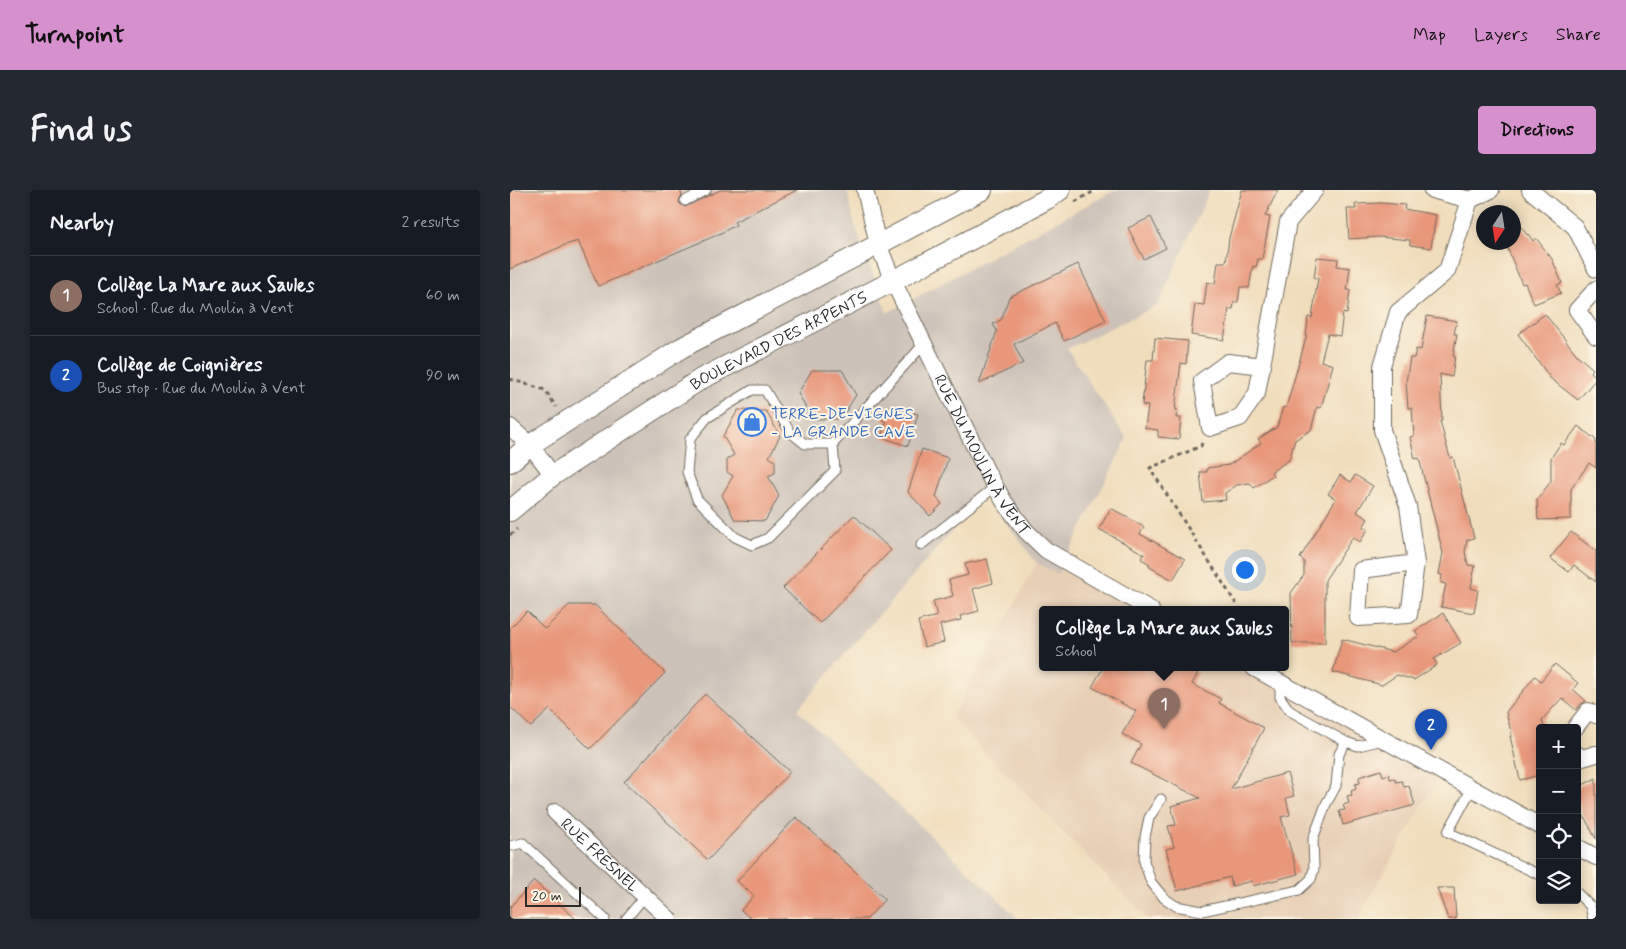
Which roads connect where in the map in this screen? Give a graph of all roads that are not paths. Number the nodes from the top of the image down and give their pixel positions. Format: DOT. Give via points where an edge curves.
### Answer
graph roads {
  1 [pos="706,190"];
  2 [pos="865,190"];
  3 [pos="982,190"];
  4 [pos="1060,190"];
  5 [pos="1315,190"];
  6 [pos="1432,190"];
  7 [pos="1490,190"];
  8 [pos="1530,190"];
  9 [pos="1470,200"];
  10 [pos="685,201"];
  11 [pos="878,244"];
  12 [pos="1596,269"];
  13 [pos="893,281"];
  14 [pos="1596,289"];
  15 [pos="1596,336"];
  16 [pos="924,344"];
  17 [pos="1263,366"];
  18 [pos="510,427"];
  19 [pos="833,444"];
  20 [pos="530,445"];
  21 [pos="510,462"];
  22 [pos="554,475"];
  23 [pos="995,487"];
  24 [pos="510,511"];
  25 [pos="921,545"];
  26 [pos="1416,563"];
  27 [pos="1143,606"];
  28 [pos="1260,671"];
  29 [pos="1280,682"];
  30 [pos="1596,715"];
  31 [pos="1578,724"];
  32 [pos="1384,739"];
  33 [pos="1346,742"];
  34 [pos="1596,754"];
  35 [pos="1581,758"];
  36 [pos="1472,788"];
  37 [pos="1161,799"];
  38 [pos="554,812"];
  39 [pos="1536,824"];
  40 [pos="511,844"];
  41 [pos="1581,849"];
  42 [pos="1596,857"];
  43 [pos="1536,873"];
  44 [pos="645,896"];
  45 [pos="1581,897"];
  46 [pos="605,919"];
  47 [pos="626,919"];
  48 [pos="669,919"];
  49 [pos="1594,919"];
  1 -- 10 [label="lane"];
  2 -- 11 [label="street, RUE DU MOULIN À VENT"];
  3 -- 11 [label="street"];
  4 -- 13 [label="street, BOULEVARD DES ARPENTS"];
  5 -- 17 [label="street" via="1288,222"];
  6 -- 9 [label="street"];
  7 -- 9 [label="street"];
  8 -- 12 [label="street" via="1574,227"];
  9 -- 26 [label="street" via="1447,271 1398,312 1382,366 1382,430 1408,506"];
  11 -- 13 [label="street, RUE DU MOULIN À VENT"];
  11 -- 20 [label="street" via="681,348"];
  13 -- 16 [label="street, RUE DU MOULIN À VENT"];
  13 -- 22 [label="street, BOULEVARD DES ARPENTS" via="701,379"];
  14 -- 15 [label="street" via="1578,310"];
  16 -- 19 [label="lane"];
  16 -- 23 [label="street, RUE DU MOULIN À VENT"];
  17 -- 17 [label="street" via="1228,362 1202,381 1210,428 1240,418 1257,393"];
  18 -- 20 [label="street"];
  19 -- 19 [label="lane" via="834,472 768,538 752,545 735,537 697,499 687,472 690,439 707,418 752,390 765,390 790,432 805,444"];
  20 -- 21 [label="street"];
  20 -- 22 [label="street"];
  22 -- 24 [label="street, BOULEVARD DES ARPENTS"];
  23 -- 25 [label="lane"];
  23 -- 27 [label="street, RUE DU MOULIN À VENT" via="1026,531 1046,550"];
  26 -- 26 [label="street" via="1361,570 1358,618 1409,615"];
  28 -- 29 [label="street"];
  29 -- 32 [label="street"];
  29 -- 33 [label="lane" via="1280,697 1290,711"];
  30 -- 31 [label="street" via="1588,711"];
  32 -- 33 [label="lane" via="1358,746"];
  32 -- 36 [label="street"];
  33 -- 37 [label="lane" via="1339,754 1336,786 1313,839 1311,880 1299,890 1202,911 1176,906 1164,898 1151,882 1144,861 1149,818"];
  34 -- 35 [label="street"];
  36 -- 39 [label="street"];
  36 -- 43 [label="lane" via="1448,832"];
  38 -- 44 [label="street, RUE FRESNEL"];
  40 -- 46 [label="lane" via="523,843"];
  41 -- 42 [label="street"];
  44 -- 47 [label="lane"];
  44 -- 48 [label="street, RUE FRESNEL"];
  45 -- 49 [label="lane" via="1590,906"];
}
